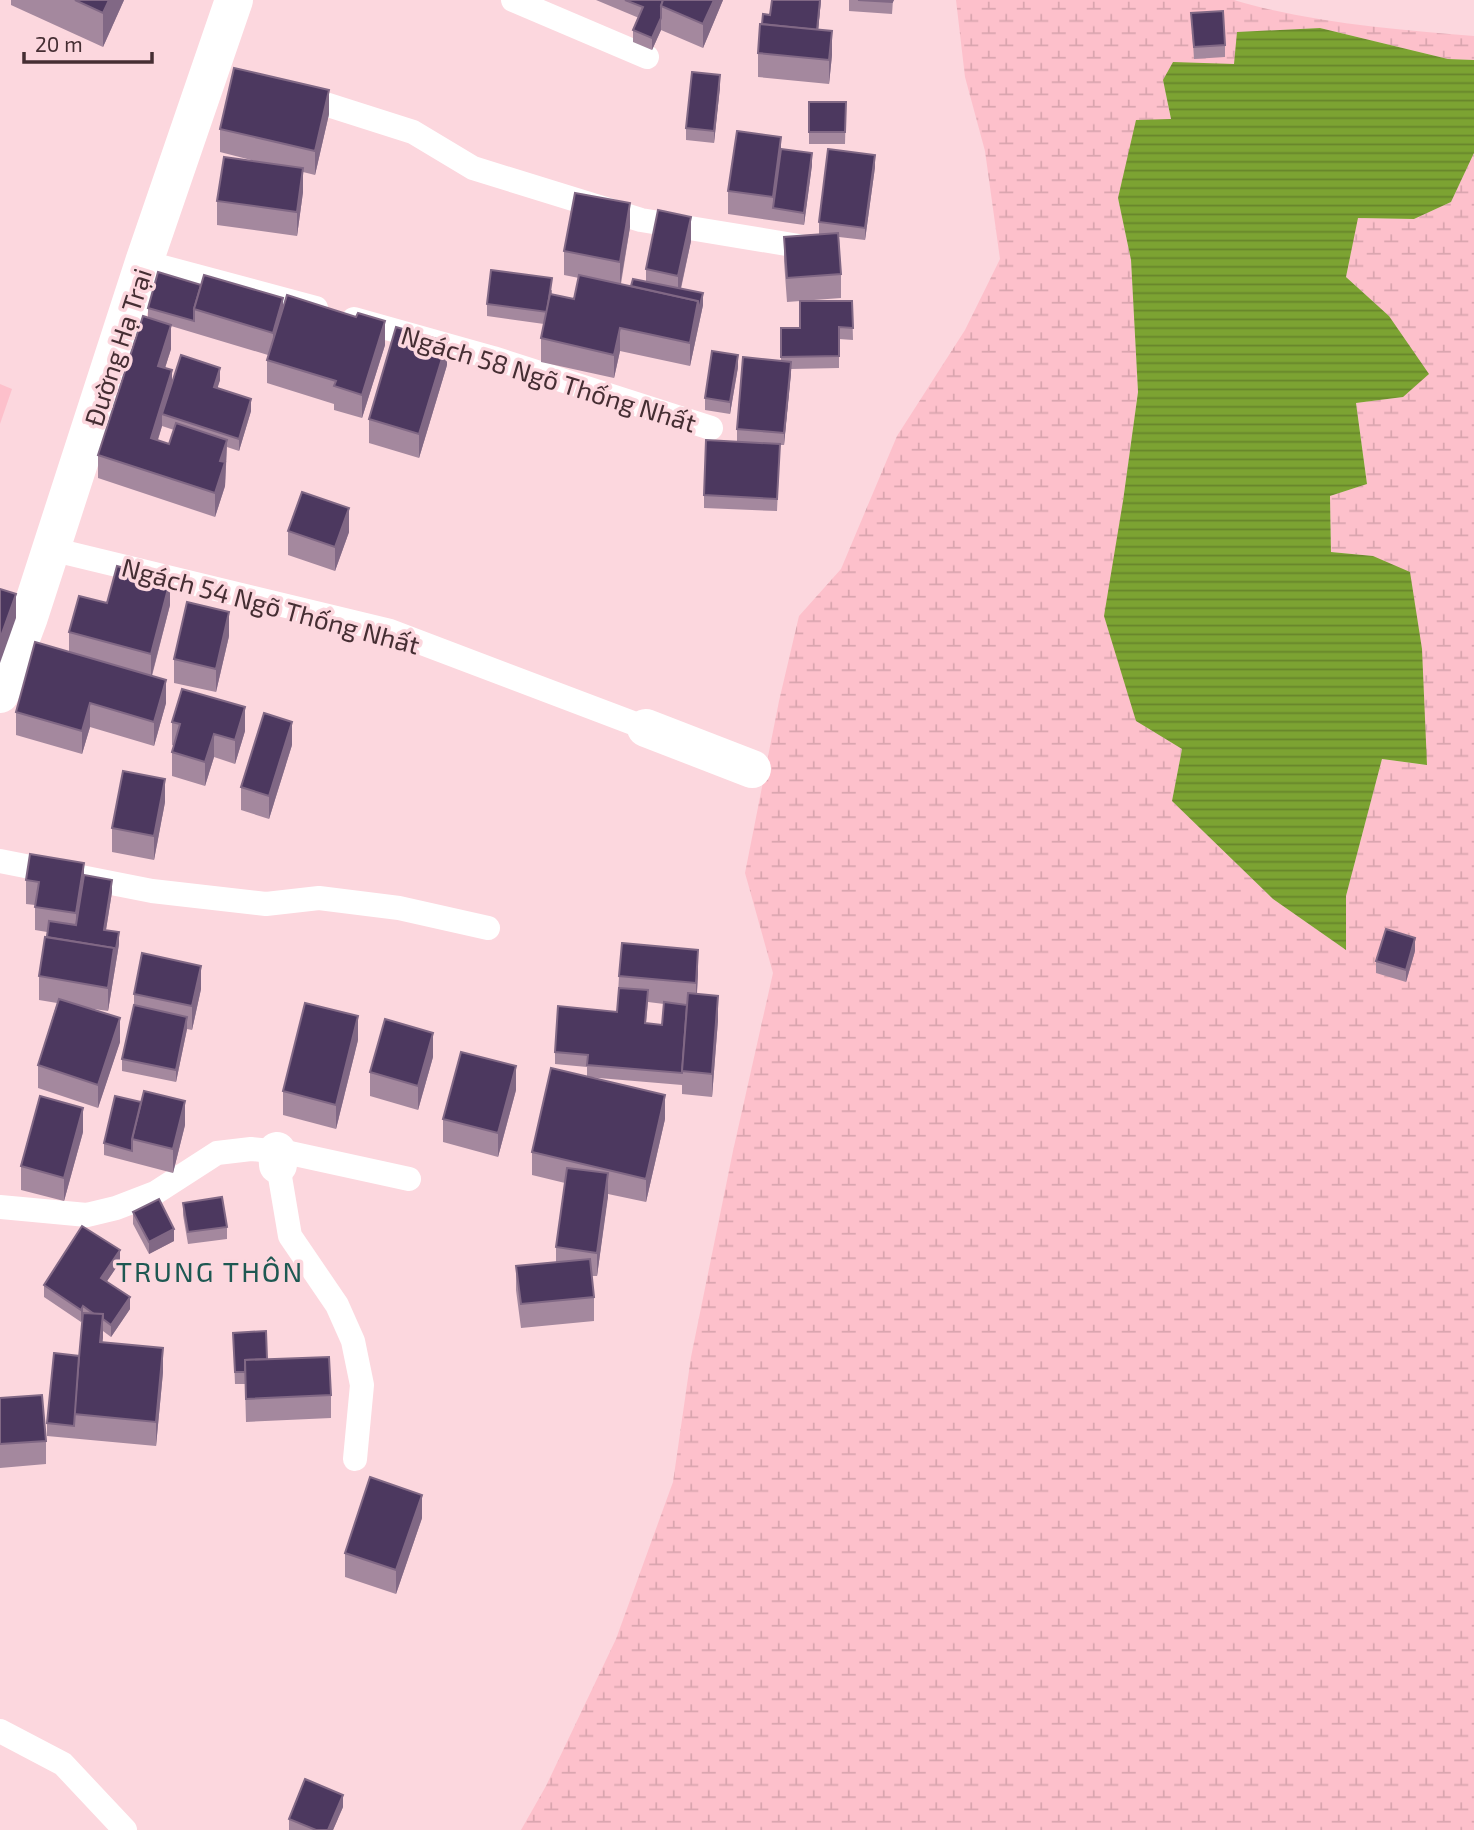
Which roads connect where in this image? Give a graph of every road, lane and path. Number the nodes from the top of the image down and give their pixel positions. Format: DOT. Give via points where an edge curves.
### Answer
graph roads {
  1 [pos="234,0"];
  2 [pos="513,0"];
  3 [pos="647,57"];
  4 [pos="275,88"];
  5 [pos="805,247"];
  6 [pos="144,262"];
  7 [pos="711,429"];
  8 [pos="51,549"];
  9 [pos="0,694"];
  10 [pos="646,728"];
  11 [pos="752,769"];
  12 [pos="0,861"];
  13 [pos="488,928"];
  14 [pos="277,1158"];
  15 [pos="409,1179"];
  16 [pos="0,1207"];
  17 [pos="355,1459"];
  18 [pos="0,1731"];
  19 [pos="124,1830"];
  1 -- 6 [label="street, Đường Hạ Trại" via="225,72"];
  2 -- 3 [label="lane"];
  4 -- 5 [label="lane" via="413,132 473,168 545,191 641,219"];
  6 -- 7 [label="lane, Ngách 58 Ngõ Thống Nhất" via="493,358"];
  6 -- 8 [label="street, Đường Hạ Trại"];
  8 -- 9 [label="street, Đường Hạ Trại" via="19,613"];
  8 -- 10 [label="lane, Ngách 54 Ngõ Thống Nhất" via="390,631"];
  10 -- 11 [label="street"];
  12 -- 13 [label="lane" via="152,891 266,904 319,898 398,908"];
  14 -- 15 [label="lane" via="334,1161"];
  14 -- 16 [label="lane" via="251,1149 217,1153 155,1193 87,1215"];
  14 -- 17 [label="lane" via="290,1236 337,1305 354,1341 362,1385"];
  18 -- 19 [label="lane" via="63,1764"];
}
